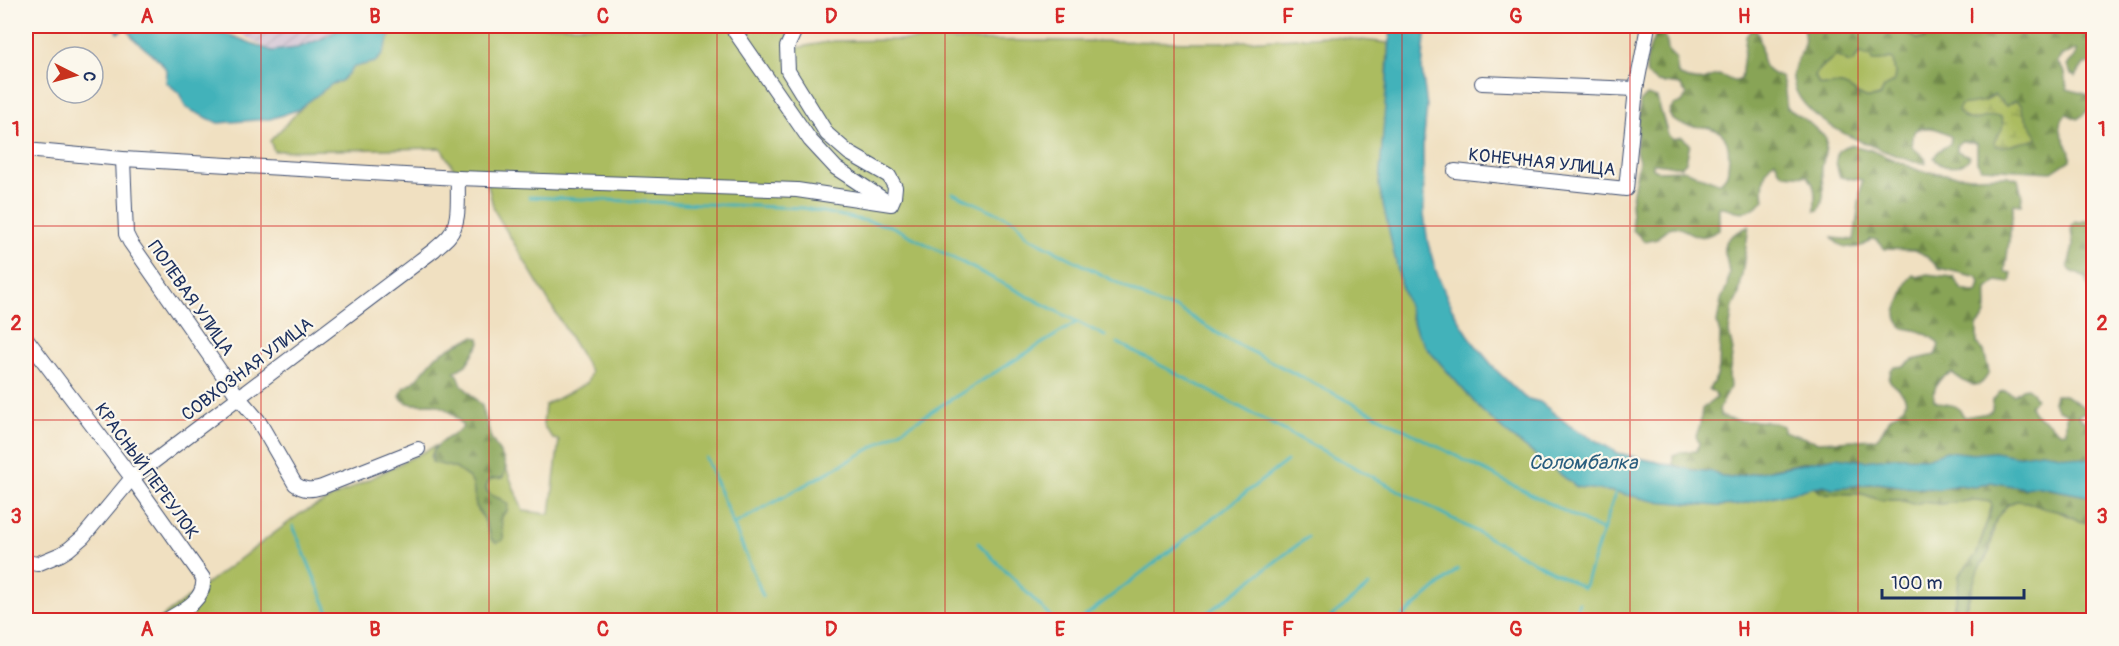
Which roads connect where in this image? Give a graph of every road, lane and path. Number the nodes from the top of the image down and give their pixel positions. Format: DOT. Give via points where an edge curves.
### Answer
graph roads {
  1 [pos="731,26"];
  2 [pos="803,26"];
  3 [pos="1648,26"];
  4 [pos="1482,83"];
  5 [pos="1636,89"];
  6 [pos="26,150"];
  7 [pos="123,159"];
  8 [pos="1455,171"];
  9 [pos="458,178"];
  10 [pos="891,204"];
  11 [pos="26,338"];
  12 [pos="239,398"];
  13 [pos="418,449"];
  14 [pos="132,478"];
  15 [pos="26,561"];
  16 [pos="166,621"];
  1 -- 10 [label="street" via="810,140 836,168"];
  2 -- 10 [label="street" via="795,30 787,47 788,71 827,134 849,153 889,176 895,187"];
  3 -- 5 [label="street"];
  4 -- 5 [label="street"];
  5 -- 8 [label="street, КОНЕЧНАЯ УЛИЦА" via="1626,189"];
  6 -- 7 [label="street"];
  7 -- 9 [label="street"];
  7 -- 12 [label="street, ПОЛЕВАЯ УЛИЦА" via="126,234"];
  9 -- 10 [label="street" via="797,190"];
  9 -- 12 [label="street, СОВХОЗНАЯ УЛИЦА" via="457,214 449,236"];
  11 -- 14 [label="street, КРАСНЫЙ ПЕРЕУЛОК"];
  12 -- 13 [label="street, ПОЛЕВАЯ УЛИЦА" via="258,420 301,489 322,487"];
  12 -- 14 [label="street, СОВХОЗНАЯ УЛИЦА"];
  14 -- 15 [label="street, СОВХОЗНАЯ УЛИЦА" via="69,549 37,564"];
  14 -- 16 [label="street, КРАСНЫЙ ПЕРЕУЛОК" via="203,579 195,601"];
}
